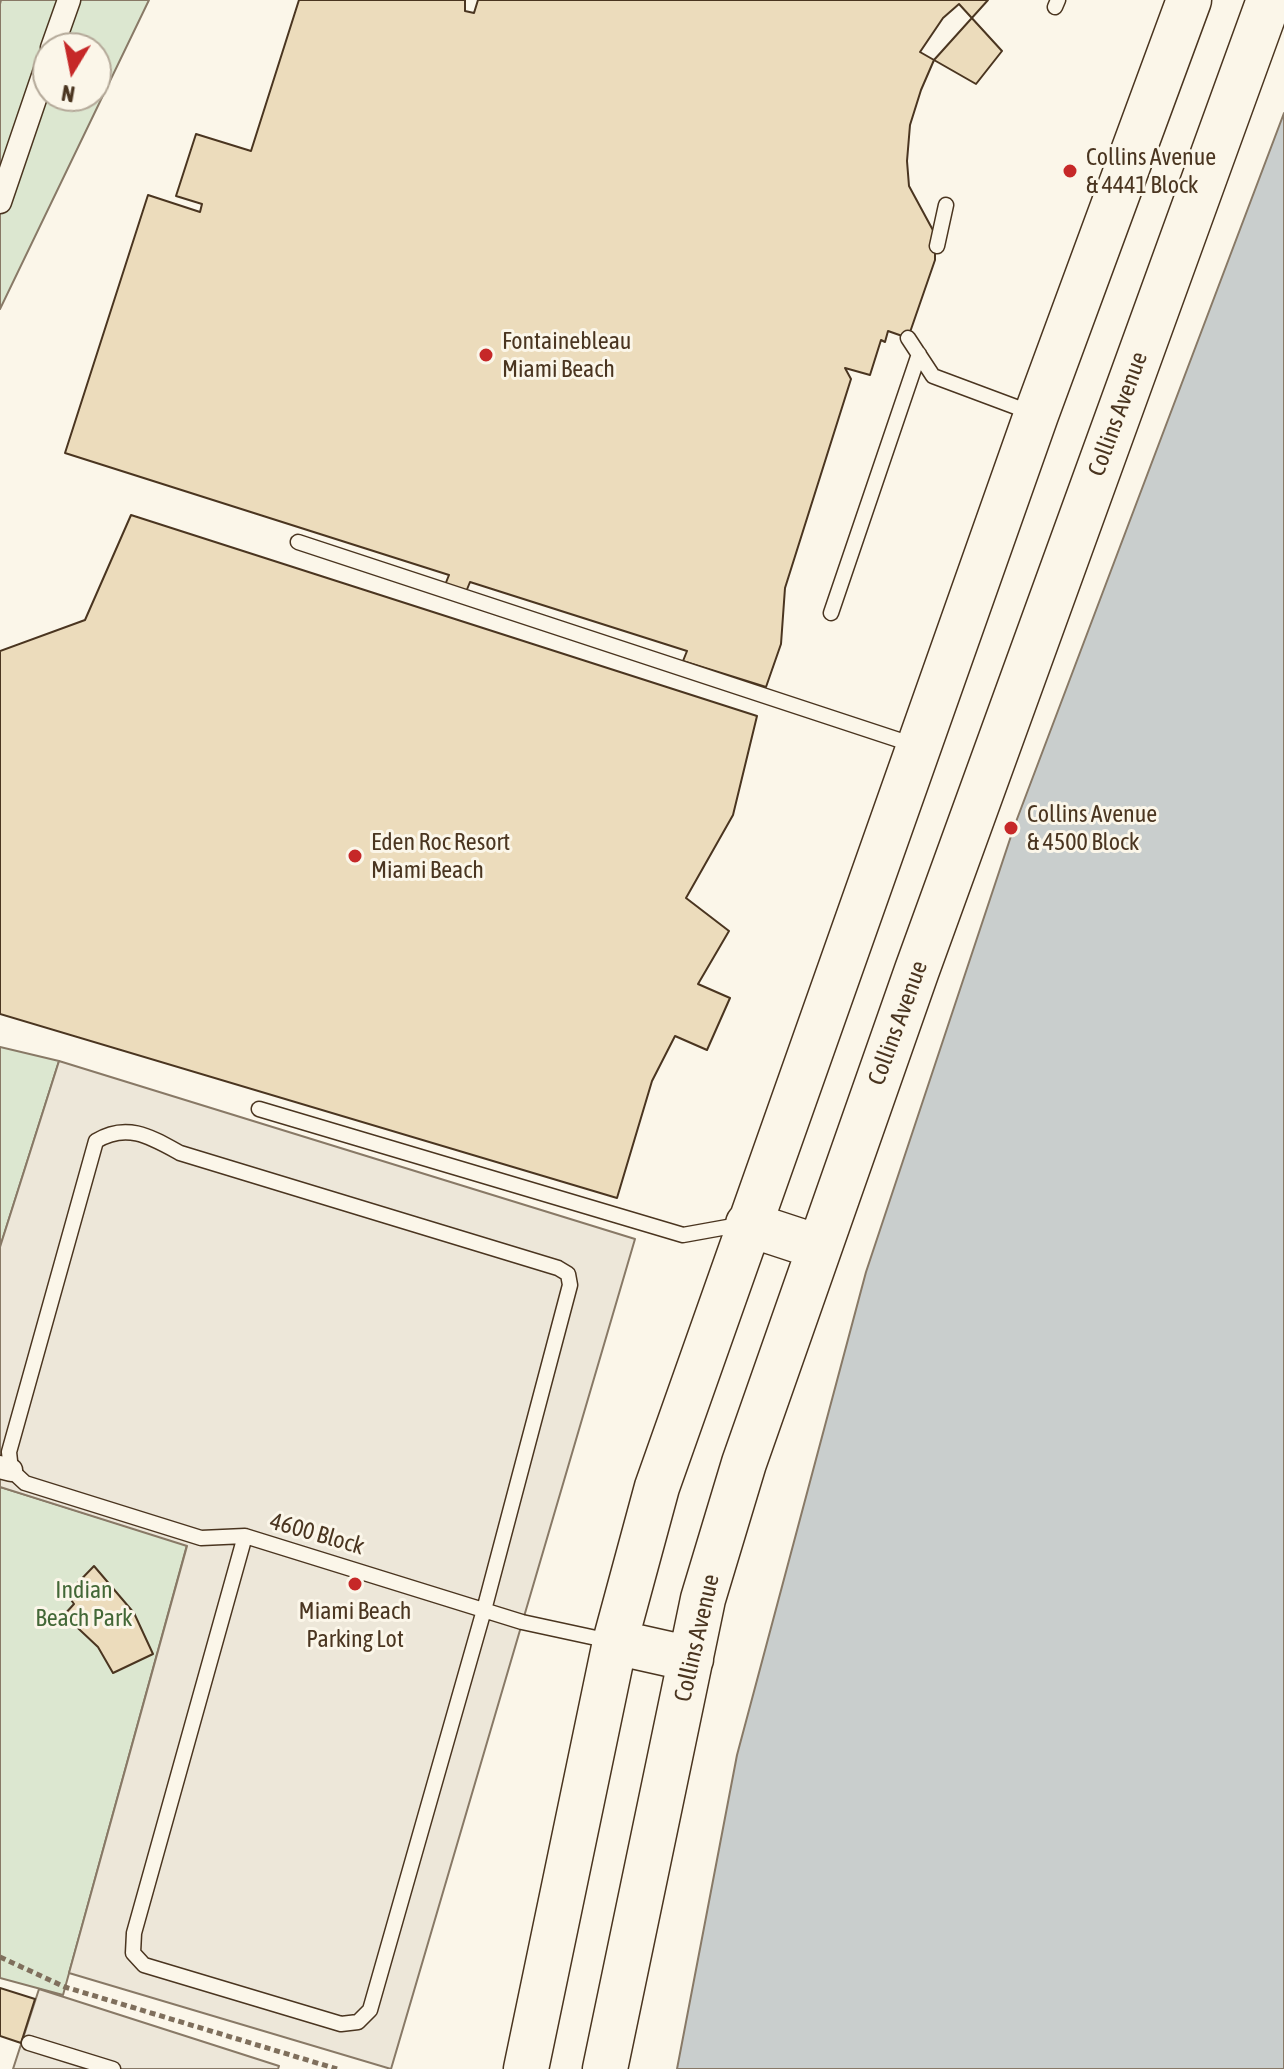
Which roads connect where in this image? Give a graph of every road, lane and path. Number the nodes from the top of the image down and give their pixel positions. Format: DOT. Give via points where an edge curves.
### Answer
graph roads {
  1 [pos="69,0"];
  2 [pos="1189,0"];
  3 [pos="1269,0"];
  4 [pos="58,32"];
  5 [pos="32,108"];
  6 [pos="0,202"];
  7 [pos="946,205"];
  8 [pos="937,246"];
  9 [pos="908,338"];
  10 [pos="919,354"];
  11 [pos="1036,415"];
  12 [pos="298,542"];
  13 [pos="831,613"];
  14 [pos="918,747"];
  15 [pos="259,1109"];
  16 [pos="748,1224"];
  17 [pos="818,1247"];
  18 [pos="6,1468"];
  19 [pos="245,1536"];
  20 [pos="484,1610"];
  21 [pos="615,1642"];
  22 [pos="691,1659"];
  23 [pos="0,1957"];
  24 [pos="29,2043"];
  25 [pos="113,2069"];
  26 [pos="337,2069"];
  27 [pos="526,2069"];
  28 [pos="605,2069"];
  1 -- 4 [label="street"];
  2 -- 11 [label="main road"];
  3 -- 17 [label="main road, Collins Avenue"];
  5 -- 6 [label="street"];
  7 -- 8 [label="lane"];
  9 -- 10 [label="lane"];
  10 -- 11 [label="lane" via="933,376"];
  10 -- 13 [label="lane"];
  11 -- 14 [label="main road"];
  12 -- 14 [label="lane"];
  14 -- 16 [label="main road"];
  15 -- 16 [label="lane" via="683,1235"];
  16 -- 17 [label="main road"];
  16 -- 21 [label="main road" via="657,1487"];
  17 -- 22 [label="main road, Collins Avenue" via="727,1517"];
  18 -- 19 [label="lane, 4600 Block" via="25,1483 201,1538"];
  18 -- 20 [label="lane" via="96,1141 112,1131 130,1132 180,1153 568,1274 570,1285"];
  19 -- 20 [label="lane, 4600 Block"];
  19 -- 20 [label="lane" via="134,1933 133,1953 144,1965 341,2024 358,2022 370,2010"];
  20 -- 21 [label="lane, 4600 Block"];
  21 -- 22 [label="main road"];
  21 -- 27 [label="main road"];
  22 -- 28 [label="main road, Collins Avenue"];
  23 -- 26 [label="path" via="65,1987"];
  24 -- 25 [label="lane"];
}
